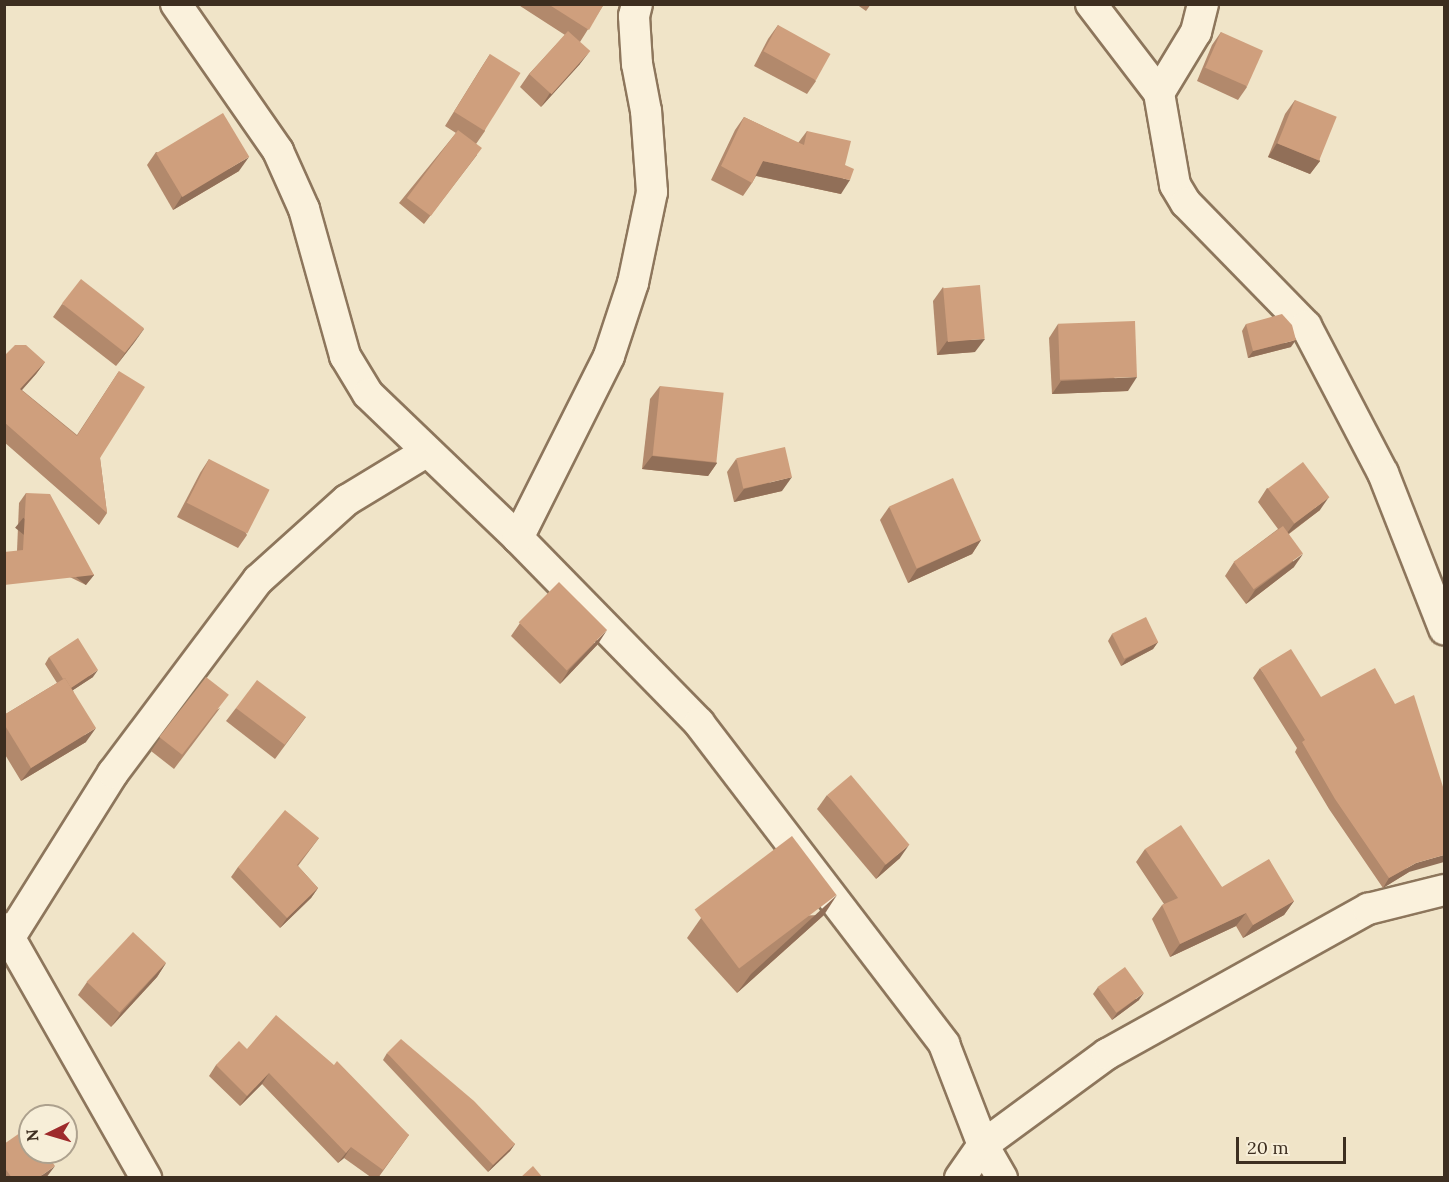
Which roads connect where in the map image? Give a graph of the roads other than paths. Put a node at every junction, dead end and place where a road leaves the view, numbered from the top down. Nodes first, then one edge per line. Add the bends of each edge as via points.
1 (176, 4) edge
2 (637, 4) edge
3 (1092, 4) edge
4 (1203, 4) edge
5 (1159, 93) junction
6 (426, 452) junction
7 (519, 538) junction
8 (1444, 629) edge
9 (1444, 890) edge
10 (8, 932) edge
11 (983, 1145) junction
12 (146, 1178) edge
13 (960, 1178) edge
14 (1002, 1178) edge

1 - 6 street via 278,151 304,209 345,356 368,394
2 - 7 street via 636,45 652,192 633,283 609,356
3 - 5 street
4 - 5 street via 1196,32
5 - 8 street via 1174,185 1306,326 1383,473
6 - 7 street
6 - 10 street via 347,500 258,580 113,773
7 - 11 street via 699,723 891,970 944,1044
9 - 11 street via 1368,909 1203,998 1107,1054
10 - 12 street
11 - 13 street
11 - 14 street

